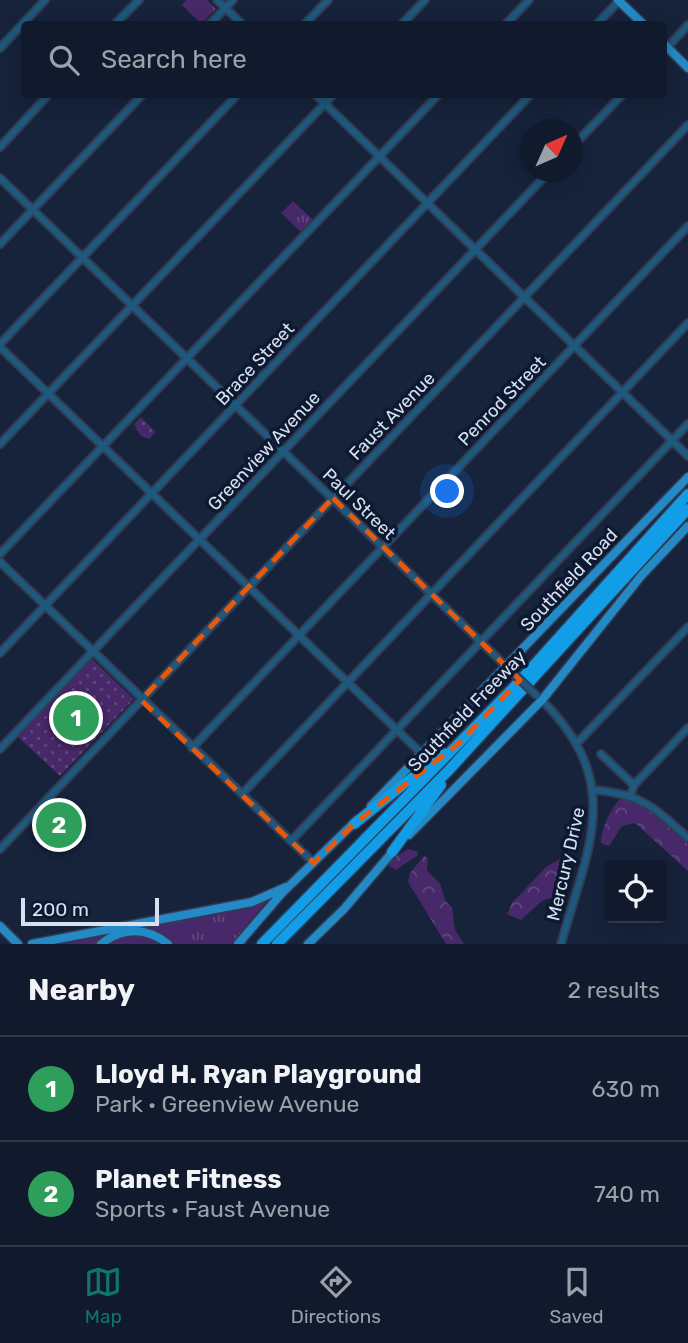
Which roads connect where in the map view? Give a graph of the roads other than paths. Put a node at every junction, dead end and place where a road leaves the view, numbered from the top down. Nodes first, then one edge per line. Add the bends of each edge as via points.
1 (45, 0) edge
2 (139, 0) edge
3 (217, 0) edge
4 (233, 0) edge
5 (328, 0) edge
6 (425, 0) edge
7 (529, 0) edge
8 (619, 0) edge
9 (225, 8) junction
10 (25, 21) edge
11 (119, 21) edge
12 (213, 21) edge
13 (239, 21) edge
14 (308, 21) edge
15 (405, 21) edge
16 (509, 21) edge
17 (600, 21) edge
18 (640, 21) edge
19 (688, 25) edge
20 (21, 26) edge
21 (667, 46) edge
22 (0, 48) edge
23 (667, 50) edge
24 (688, 68) edge
25 (45, 98) edge
26 (139, 98) edge
27 (234, 98) edge
28 (319, 98) edge
29 (330, 98) edge
30 (435, 98) edge
31 (527, 98) edge
32 (619, 98) edge
33 (325, 104) junction
34 (688, 125) edge
35 (583, 136) edge
36 (0, 147) edge
37 (380, 157) junction
38 (0, 178) edge
39 (539, 182) edge
40 (428, 204) junction
41 (33, 210) junction
42 (688, 226) edge
43 (0, 244) edge
44 (475, 249) junction
45 (83, 258) junction
46 (524, 297) junction
47 (133, 306) junction
48 (688, 323) edge
49 (0, 346) edge
50 (575, 346) junction
51 (187, 358) junction
52 (622, 392) junction
53 (48, 394) junction
54 (236, 405) junction
55 (688, 424) edge
56 (672, 440) junction
57 (0, 444) edge
58 (103, 446) junction
59 (283, 451) junction
60 (688, 456) edge
61 (688, 477) edge
62 (151, 493) junction
63 (688, 493) edge
64 (333, 498) junction
65 (684, 505) edge
66 (688, 514) edge
67 (673, 525) junction
68 (688, 526) edge
69 (199, 539) junction
70 (383, 547) junction
71 (0, 554) edge
72 (0, 562) edge
73 (249, 587) junction
74 (432, 594) junction
75 (44, 606) junction
76 (688, 627) edge
77 (299, 636) junction
78 (481, 642) junction
79 (92, 652) junction
80 (0, 653) edge
81 (510, 669) junction
82 (348, 683) junction
83 (539, 698) junction
84 (142, 700) junction
85 (688, 728) edge
86 (398, 730) junction
87 (578, 742) junction
88 (458, 744) junction
89 (192, 748) junction
90 (0, 749) edge
91 (601, 754) dead end
92 (423, 755) junction
93 (449, 770) junction
94 (634, 785) junction
95 (594, 790) junction
96 (242, 794) junction
97 (631, 794) junction
98 (354, 824) junction
99 (687, 834) edge
100 (291, 841) junction
101 (0, 849) edge
102 (392, 852) junction
103 (314, 863) junction
104 (297, 879) junction
105 (344, 909) junction
106 (0, 926) edge
107 (18, 944) edge
108 (32, 944) edge
109 (101, 944) edge
110 (168, 944) edge
111 (238, 944) edge
112 (262, 944) edge
113 (276, 944) edge
114 (308, 944) edge
115 (316, 944) edge
116 (561, 944) edge

1 - 10 street
2 - 11 street
3 - 9 street
4 - 9 street
5 - 14 street
6 - 15 street
7 - 16 street
8 - 17 street
8 - 18 main road
9 - 12 street
9 - 13 street
19 - 21 street
20 - 22 street
23 - 24 main road
25 - 36 street
26 - 41 street
27 - 45 street
28 - 33 street
29 - 33 street
30 - 37 street
31 - 40 street, Brace Street
32 - 35 street
33 - 37 street
33 - 47 street
34 - 46 street, Faust Avenue
37 - 40 street
37 - 51 street
38 - 41 street, Paul Street
39 - 44 street, Greenview Avenue
40 - 44 street
40 - 54 street, Brace Street
41 - 43 street
41 - 45 street, Paul Street
42 - 50 street, Penrod Street
44 - 46 street
44 - 59 street, Greenview Avenue
45 - 47 street, Paul Street
45 - 49 street
46 - 50 street
46 - 64 street, Faust Avenue
47 - 51 street, Paul Street
47 - 53 street
48 - 52 street
49 - 53 street
50 - 52 street
50 - 70 street, Penrod Street
51 - 54 street, Paul Street
51 - 58 street
52 - 56 street
52 - 74 street
53 - 57 street
53 - 58 street
54 - 59 street, Paul Street
54 - 62 street, Brace Street
55 - 56 street
56 - 60 street
56 - 78 street
58 - 62 street
58 - 71 street
59 - 64 street, Paul Street
59 - 69 street, Greenview Avenue
61 - 81 main road, Southfield Road
62 - 69 street
62 - 75 street, Brace Street
63 - 65 highway
64 - 70 street, Paul Street
64 - 73 street, Faust Avenue
65 - 67 highway, Southfield Freeway
65 - 88 highway, Southfield Freeway
66 - 67 highway
67 - 93 highway, Southfield Freeway
68 - 83 main road
69 - 73 street
69 - 79 street, Greenview Avenue
70 - 74 street, Paul Street
70 - 77 street, Penrod Street
72 - 75 street
73 - 77 street
73 - 84 street, Faust Avenue
74 - 78 street, Paul Street
74 - 82 street
75 - 79 street
75 - 80 street, Brace Street
76 - 87 street
77 - 82 street
77 - 89 street, Penrod Street
78 - 81 street, Paul Street
78 - 86 street
79 - 84 street
79 - 90 street, Greenview Avenue
81 - 83 street, Paul Street, bridge
81 - 92 main road, Southfield Road
82 - 86 street
82 - 96 street
83 - 87 street, Paul Street
83 - 102 main road
84 - 89 street
84 - 101 street, Faust Avenue
85 - 94 street
86 - 92 street
86 - 100 street
87 - 95 street, Paul Street
88 - 98 highway
88 - 112 highway, Southfield Freeway
89 - 96 street
91 - 94 street
92 - 98 main road, Southfield Road
93 - 102 highway
93 - 113 highway, Southfield Freeway
94 - 97 street
95 - 97 street
95 - 116 street, Mercury Drive via 592,829
96 - 100 street
97 - 99 street
98 - 103 main road, Southfield Road
100 - 103 street
102 - 105 main road
103 - 104 main road, Southfield Road
104 - 108 main road via 252,902
104 - 111 main road
105 - 114 main road
105 - 115 main road
106 - 107 main road
109 - 110 main road via 132,931 152,934

